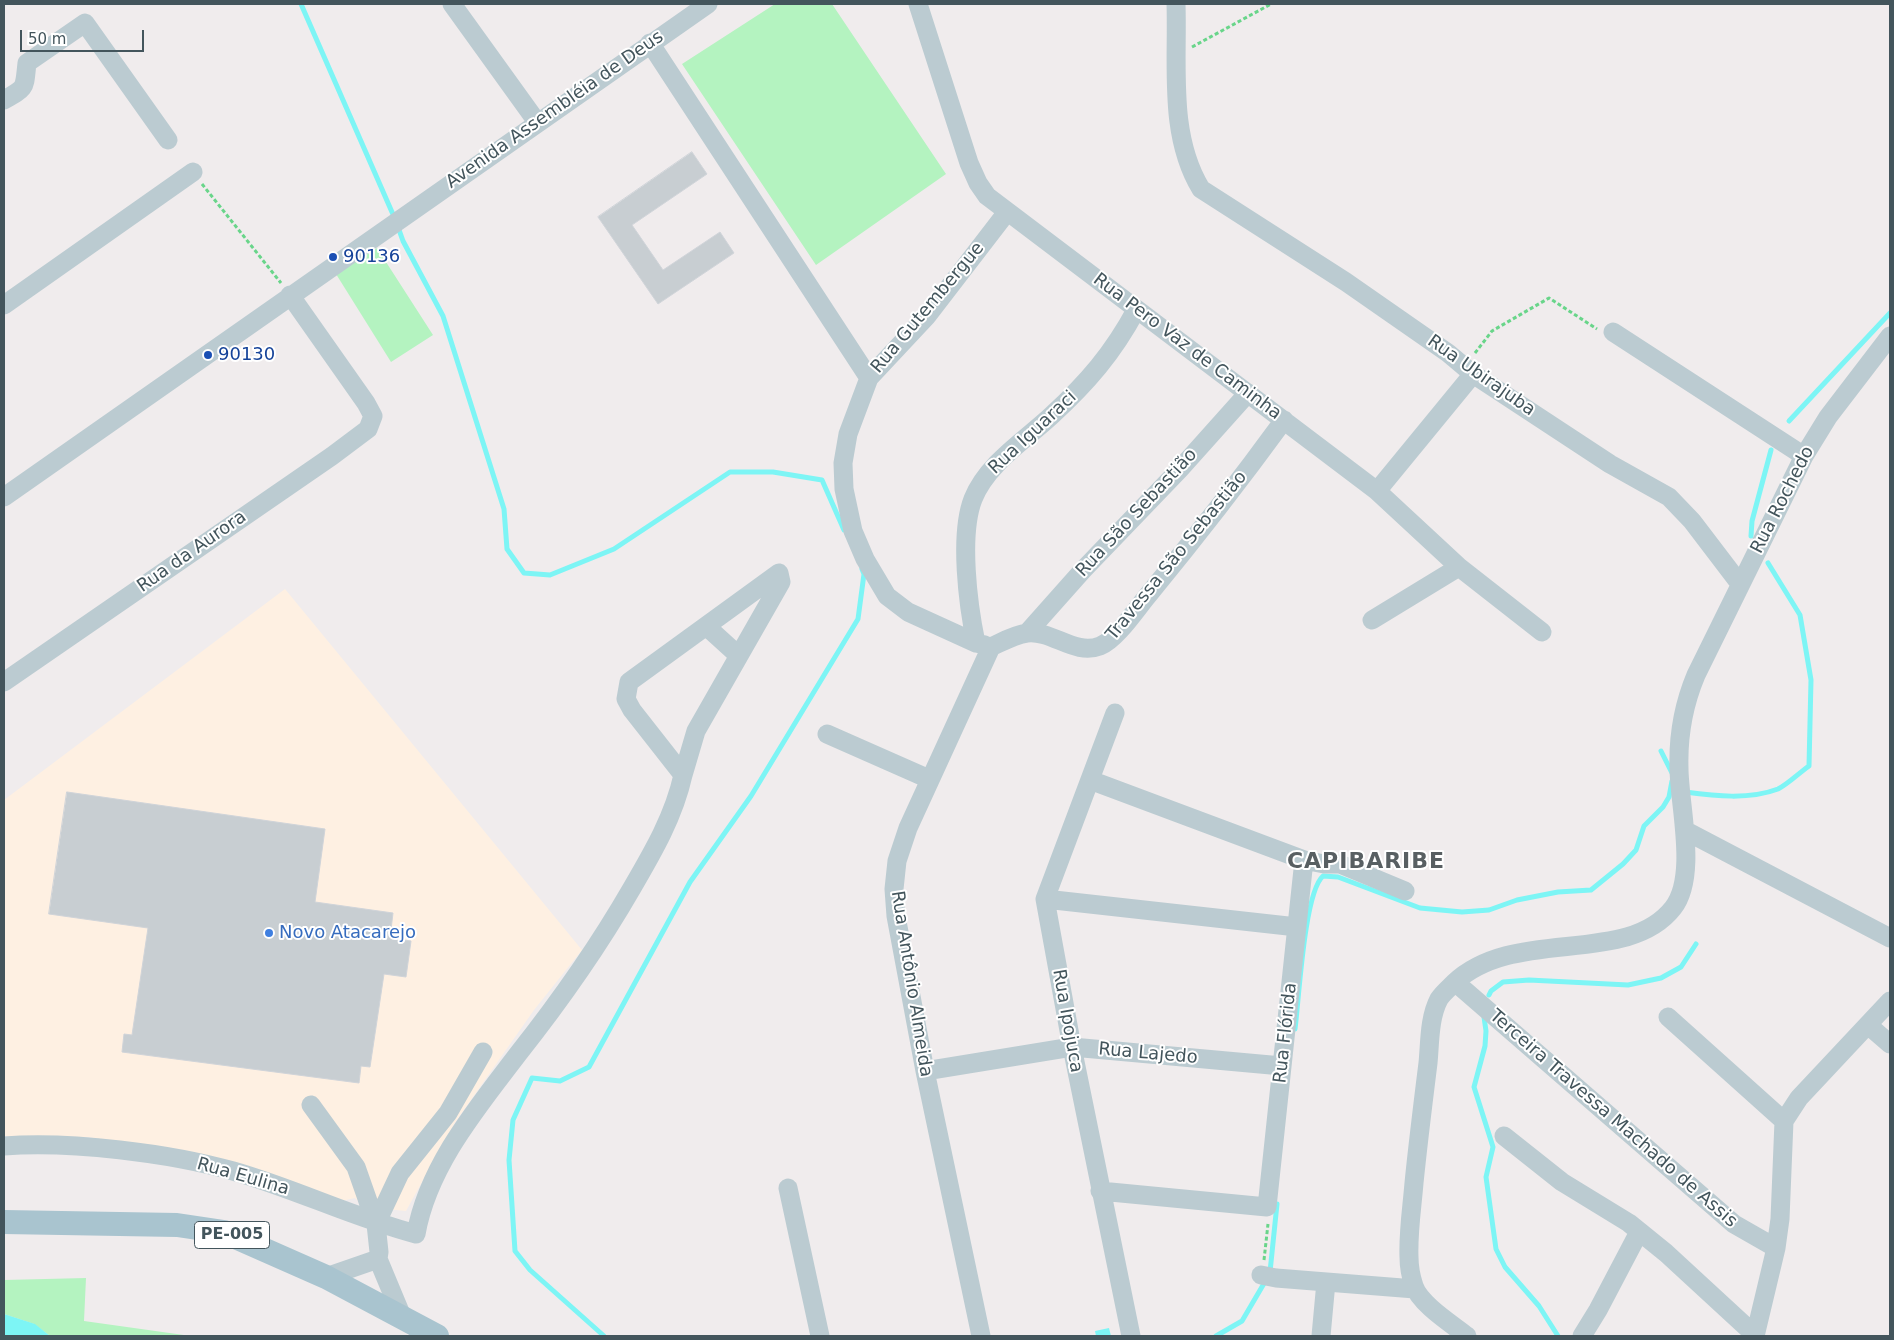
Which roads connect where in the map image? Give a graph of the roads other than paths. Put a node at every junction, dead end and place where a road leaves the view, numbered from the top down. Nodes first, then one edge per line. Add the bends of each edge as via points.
1 (452, 4) edge
2 (708, 4) edge
3 (918, 4) edge
4 (1176, 4) edge
5 (650, 43) junction
6 (4, 100) edge
7 (537, 122) junction
8 (168, 140) dead end
9 (192, 172) road end
10 (1007, 212) junction
11 (290, 296) junction
12 (4, 305) edge
13 (1136, 310) junction
14 (1614, 332) road end
15 (1890, 336) edge
16 (1468, 370) junction
17 (869, 378) junction
18 (1248, 393) junction
19 (1284, 420) junction
20 (1804, 456) junction
21 (1377, 491) junction
22 (4, 497) edge
23 (1460, 567) junction
24 (1740, 584) junction
25 (1372, 620) dead end
26 (706, 626) junction
27 (1542, 632) dead end
28 (1028, 633) junction
29 (984, 645) junction
30 (739, 656) junction
31 (4, 682) edge
32 (1114, 713) dead end
33 (827, 734) dead end
34 (683, 775) junction
35 (929, 779) junction
36 (1090, 780) junction
37 (1686, 832) junction
38 (1304, 860) junction
39 (1404, 891) dead end
40 (1045, 899) junction
41 (1297, 927) junction
42 (1890, 938) edge
43 (1455, 982) junction
44 (1890, 1001) edge
45 (1668, 1017) dead end
46 (1868, 1025) junction
47 (1890, 1044) edge
48 (1072, 1047) junction
49 (483, 1052) dead end
50 (1282, 1066) junction
51 (925, 1071) junction
52 (311, 1105) dead end
53 (1784, 1121) junction
54 (1504, 1136) dead end
55 (4, 1146) edge
56 (788, 1188) dead end
57 (1100, 1191) junction
58 (4, 1222) edge
59 (376, 1224) junction
60 (1639, 1232) junction
61 (1776, 1248) junction
62 (378, 1259) junction
63 (326, 1277) junction
64 (1268, 1277) road end
65 (1326, 1282) junction
66 (1415, 1289) junction
67 (403, 1319) junction
68 (437, 1336) edge
69 (820, 1336) edge
70 (981, 1336) edge
71 (1131, 1336) edge
72 (1321, 1336) edge
73 (1467, 1336) edge
74 (1582, 1336) edge
75 (1755, 1336) edge

1 - 7 street
2 - 5 street, Avenida Assembléia de Deus
3 - 10 street, Rua Pero Vaz de Caminha via 975,178 987,196
4 - 16 street, Rua Ubirajuba via 1177,88 1182,144 1187,165 1201,189 1346,282
5 - 7 street, Avenida Assembléia de Deus
5 - 17 street
6 - 8 street via 22,90 27,63 85,23
7 - 11 street, Avenida Assembléia de Deus
9 - 12 street
10 - 13 street, Rua Pero Vaz de Caminha
10 - 17 street, Rua Gutembergue via 926,316
11 - 22 street
11 - 31 street, Rua da Aurora via 366,403 373,416 370,426 362,435
13 - 18 street, Rua Pero Vaz de Caminha
13 - 29 street, Rua Iguaraci via 1107,358 1085,383 994,466 976,492 968,521 967,593
14 - 20 street
15 - 20 street, Rua Rochedo via 1828,418
16 - 21 street
16 - 24 street, Rua Ubirajuba via 1610,464 1669,497 1692,521
17 - 29 street, Rua Gutembergue via 848,434 843,476 847,509 864,559 887,596 896,604 922,620
18 - 19 street, Rua Pero Vaz de Caminha
18 - 28 street, Rua São Sebastião
19 - 21 street, Rua Pero Vaz de Caminha
19 - 28 street, Travessa São Sebastião via 1203,529 1106,643 1095,648 1083,648
20 - 24 street, Rua Rochedo
21 - 23 street, Rua Pero Vaz de Caminha
23 - 25 street
23 - 27 street, Rua Pero Vaz de Caminha
24 - 37 street, Rua Rochedo via 1696,675 1680,724 1680,780
26 - 30 street
26 - 30 street via 779,573 781,582
26 - 34 street via 630,682 627,688 626,699 632,710
28 - 29 street
29 - 35 street, Rua Antônio Almeida
30 - 34 street via 696,731
32 - 36 street
33 - 35 street
34 - 59 street, Rua Eulina via 678,797 660,841 600,944 448,1152 429,1190 416,1234
35 - 51 street, Rua Antônio Almeida via 905,836 897,861 894,888 896,916
36 - 38 street
36 - 40 street
37 - 42 street
37 - 43 street, Rua Rochedo via 1684,881 1674,907 1650,927 1614,941 1506,954 1482,964
38 - 39 street via 1340,864
38 - 41 street, Rua Flórida
40 - 41 street
40 - 48 street, Rua Ipojuca
41 - 50 street, Rua Flórida
43 - 61 street, Terceira Travessa Machado de Assis via 1734,1224
43 - 66 street, Rua Rochedo via 1439,999 1433,1021 1409,1237 1409,1260
44 - 46 street
45 - 53 street
46 - 47 street
46 - 53 street via 1799,1098
48 - 50 street, Rua Lajedo
48 - 51 street, Rua Lajedo
48 - 57 street, Rua Ipojuca
49 - 59 street via 448,1113 400,1173
50 - 57 street, Rua Flórida via 1267,1207
51 - 70 street, Rua Antônio Almeida
52 - 59 street via 356,1167
53 - 61 street
54 - 60 street via 1562,1182
55 - 59 street, Rua Eulina via 79,1147 161,1157 232,1171 324,1202
56 - 69 street
57 - 71 street, Rua Ipojuca
58 - 63 main road, PE-005 via 199,1227 246,1241
59 - 62 street
60 - 74 street
60 - 75 street
61 - 75 street
62 - 63 street
62 - 67 street
63 - 67 main road, PE-005
64 - 65 street
65 - 66 street
65 - 72 street
66 - 73 street via 1428,1305
67 - 68 main road, PE-005

